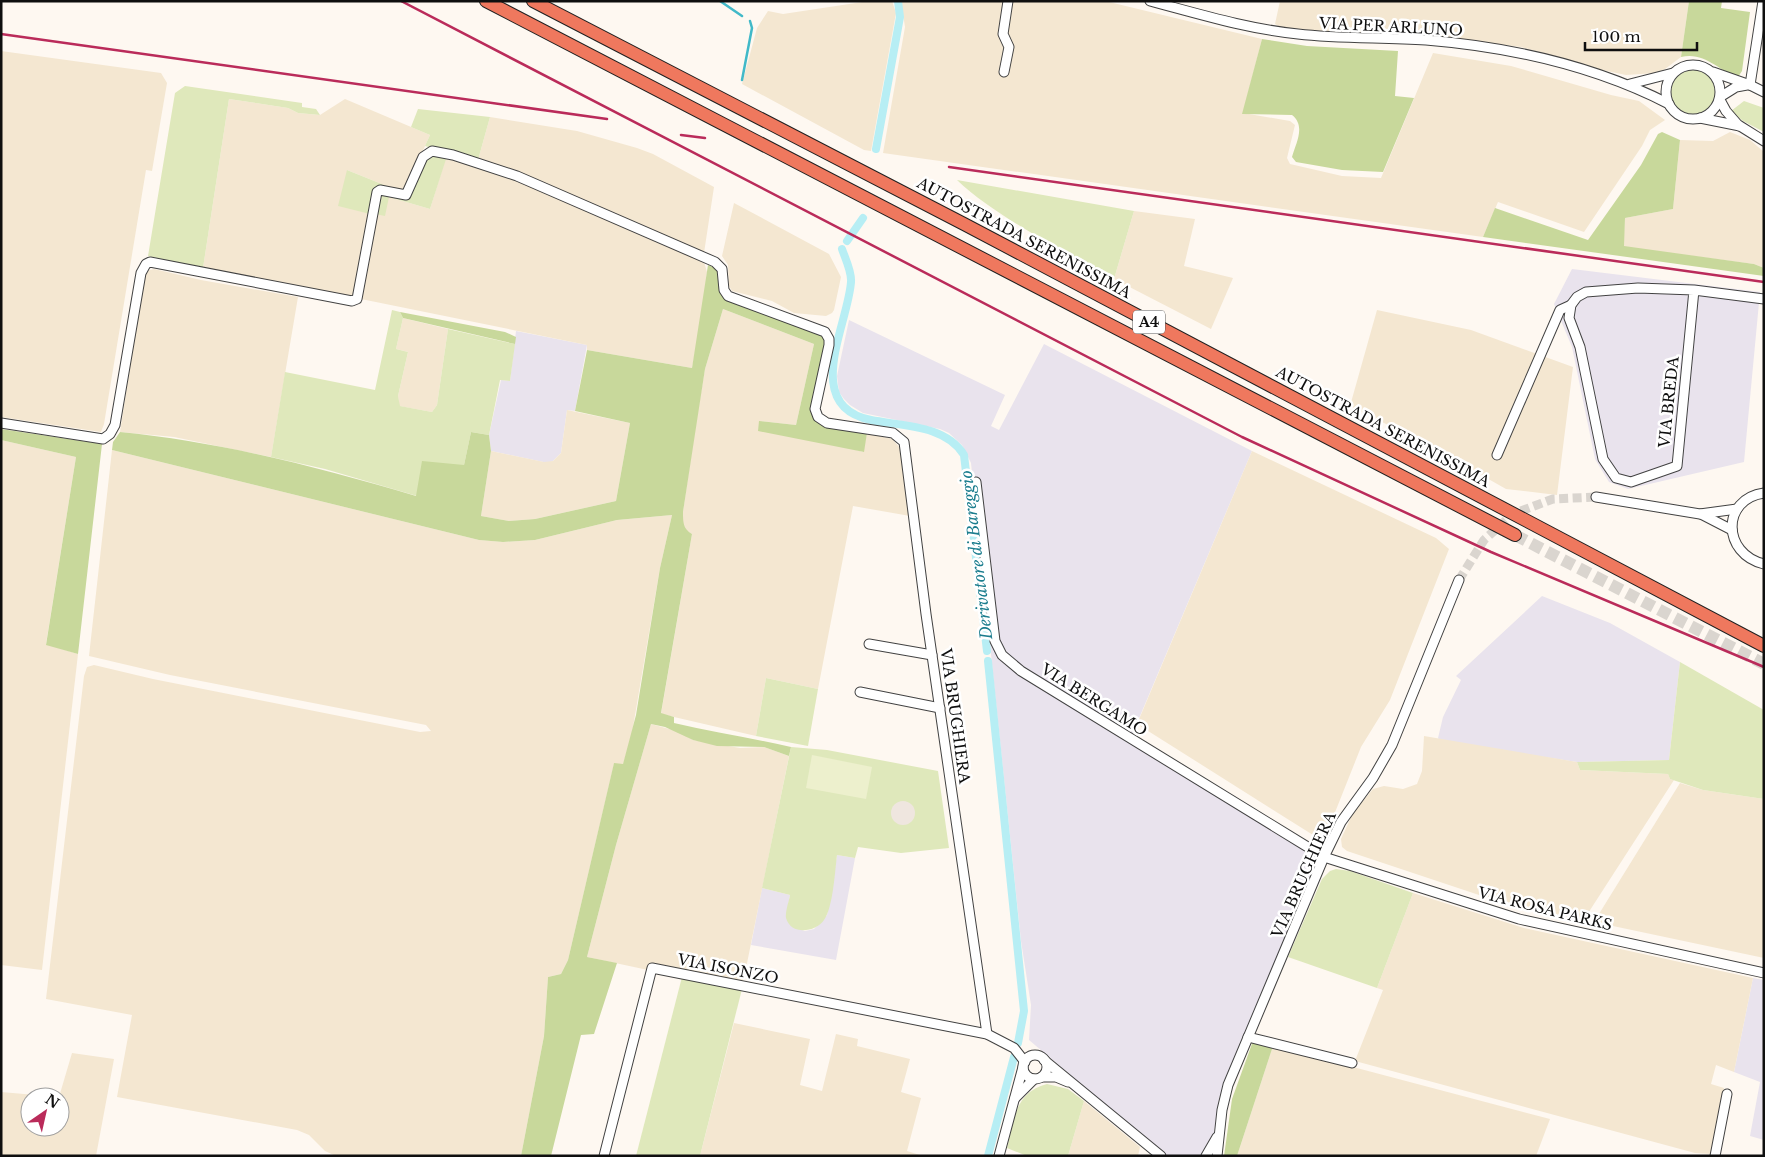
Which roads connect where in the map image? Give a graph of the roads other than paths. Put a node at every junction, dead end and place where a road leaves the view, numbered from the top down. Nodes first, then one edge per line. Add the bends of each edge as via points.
1 (486, 1) edge
2 (533, 1) edge
3 (1008, 1) edge
4 (1150, 1) edge
5 (1762, 1) edge
6 (1004, 72) dead end
7 (1713, 72) junction
8 (1673, 73) junction
9 (1630, 84) junction
10 (1750, 85) junction
11 (1764, 92) edge
12 (1720, 99) junction
13 (1669, 104) junction
14 (1700, 118) junction
15 (1740, 126) junction
16 (1764, 141) edge
17 (1694, 290) junction
18 (1764, 300) edge
19 (1570, 305) junction
20 (1, 423) edge
21 (1497, 454) dead end
22 (976, 482) dead end
23 (1764, 493) edge
24 (1596, 497) tunnel mouth
25 (1737, 509) junction
26 (1700, 514) junction
27 (1732, 530) junction
28 (1514, 535) tunnel mouth
29 (1764, 564) edge
30 (1459, 580) tunnel mouth
31 (869, 644) dead end
32 (1764, 646) edge
33 (932, 655) junction
34 (860, 692) dead end
35 (940, 708) junction
36 (1324, 857) junction
37 (1764, 973) edge
38 (987, 1034) junction
39 (1248, 1037) junction
40 (1014, 1048) junction
41 (1034, 1056) junction
42 (1044, 1060) junction
43 (1352, 1063) dead end
44 (1024, 1064) junction
45 (1038, 1078) junction
46 (1074, 1084) junction
47 (1727, 1094) dead end
48 (1014, 1100) junction
49 (1218, 1135) junction
50 (604, 1156) edge
51 (999, 1156) edge
52 (1161, 1156) edge
53 (1206, 1156) edge
54 (1217, 1156) edge
55 (1715, 1156) edge

1 - 28 highway, A4
2 - 32 highway, AUTOSTRADA SERENISSIMA / A4 via 964,224
3 - 6 street via 1003,34 1009,46
4 - 9 street, VIA PER ARLUNO via 1255,28 1297,34 1424,40 1510,50
5 - 10 street
7 - 8 street via 1696,64 1686,65
7 - 10 street
7 - 12 street via 1720,85
8 - 9 street
8 - 13 street via 1667,86
9 - 13 street, VIA PER ARLUNO
10 - 11 street
10 - 12 street via 1736,87
12 - 14 street via 1709,114
12 - 15 street
13 - 14 street, VIA PER ARLUNO via 1682,117
14 - 15 street, VIA PER ARLUNO
15 - 16 street
17 - 18 street
17 - 19 street via 1638,288 1586,292
17 - 19 street, VIA BREDA via 1677,466 1631,482 1616,478 1603,459 1580,347 1569,318
19 - 21 street via 1560,310
20 - 33 street, VIA BRUGHIERA via 103,438 110,434 115,425 141,273 150,262 354,301 359,296 377,192 403,196 423,157 428,152 439,152 517,176 706,258 722,269 724,290 732,299 825,332 829,346 815,409 818,416 827,423 893,433 904,442
22 - 36 street, VIA BERGAMO via 995,641 1007,660
23 - 25 street via 1745,500
24 - 26 street
25 - 26 street
25 - 27 street via 1732,519
26 - 27 street
27 - 29 street via 1738,549
30 - 36 street, VIA BRUGHIERA via 1392,745 1380,768 1341,822
31 - 33 street
33 - 35 street, VIA BRUGHIERA
34 - 35 street
35 - 38 street, VIA BRUGHIERA
36 - 37 street, VIA ROSA PARKS via 1519,919
36 - 39 street, VIA BRUGHIERA
38 - 40 street
38 - 50 street, VIA ISONZO via 652,968
39 - 43 street
39 - 49 street, VIA BRUGHIERA via 1225,1095
40 - 41 street
40 - 44 street
41 - 42 street
41 - 44 street
42 - 45 street via 1046,1070
42 - 46 street
44 - 45 street via 1026,1074
44 - 48 street
45 - 46 street via 1056,1077
45 - 48 street via 1025,1086
46 - 52 street
47 - 55 street
48 - 51 street
49 - 53 street
49 - 54 street

